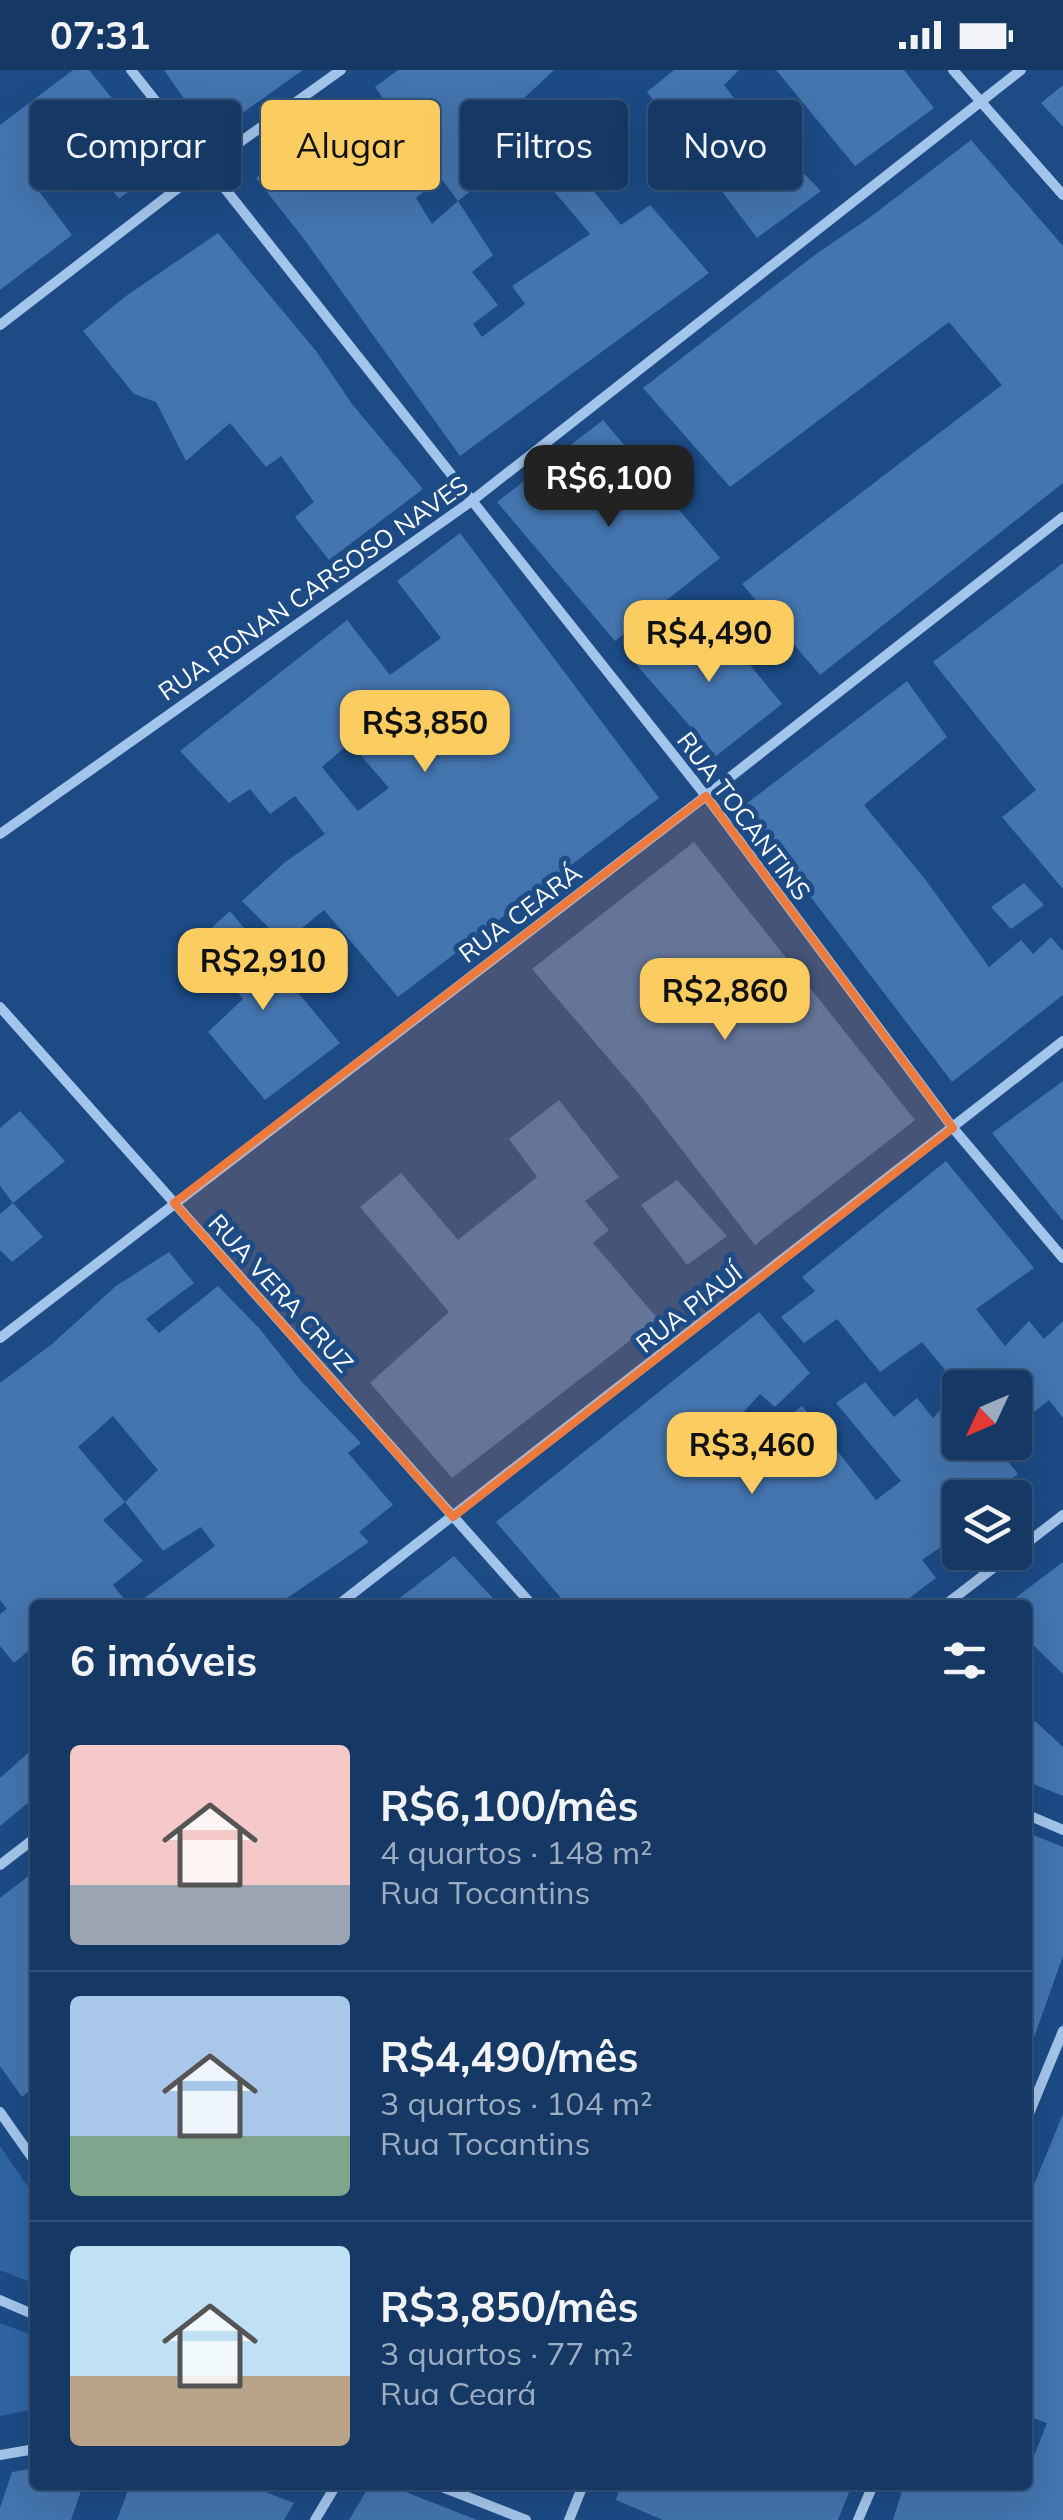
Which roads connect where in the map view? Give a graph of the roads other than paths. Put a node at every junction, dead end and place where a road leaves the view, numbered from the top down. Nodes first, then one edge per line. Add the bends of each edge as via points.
1 (131, 70) edge
2 (342, 70) edge
3 (953, 70) edge
4 (1021, 70) edge
5 (155, 100) edge
6 (981, 101) junction
7 (241, 142) edge
8 (176, 190) edge
9 (228, 190) edge
10 (1063, 195) edge
11 (0, 325) edge
12 (473, 500) junction
13 (1063, 517) edge
14 (706, 796) junction
15 (0, 834) edge
16 (0, 1007) edge
17 (1063, 1042) edge
18 (953, 1128) junction
19 (174, 1203) junction
20 (1063, 1258) edge
21 (0, 1338) edge
22 (1063, 1515) edge
23 (453, 1517) junction
24 (1032, 1538) edge
25 (991, 1570) edge
26 (345, 1600) edge
27 (528, 1600) edge
28 (952, 1600) edge
29 (1032, 1817) edge
30 (1063, 1830) edge
31 (30, 1842) edge
32 (0, 1865) edge
33 (1063, 2031) edge
34 (1032, 2106) edge
35 (0, 2112) edge
36 (30, 2155) edge
37 (0, 2300) edge
38 (30, 2312) edge
39 (30, 2449) edge
40 (0, 2454) edge
41 (333, 2490) edge
42 (450, 2490) edge
43 (582, 2490) edge
44 (871, 2490) edge
45 (315, 2520) edge
46 (526, 2520) edge
47 (569, 2520) edge
48 (858, 2520) edge

1 - 5 street, RUA TOCANTINS
2 - 7 street
3 - 6 street
4 - 6 street, RUA RONAN CARSOSO NAVES
6 - 10 street
6 - 12 street, RUA RONAN CARSOSO NAVES
8 - 11 street
9 - 12 street, RUA TOCANTINS
12 - 14 street, RUA TOCANTINS
12 - 15 street, RUA RONAN CARSOSO NAVES
13 - 14 street, RUA CEARÁ
14 - 18 street, RUA TOCANTINS
14 - 19 street, RUA CEARÁ
16 - 19 street, RUA VERA CRUZ
17 - 18 street, RUA PIAUÍ
18 - 20 street, RUA TOCANTINS
18 - 23 street, RUA PIAUÍ
19 - 21 street, RUA CEARÁ
19 - 23 street, RUA VERA CRUZ
22 - 24 street
23 - 26 street, RUA PIAUÍ
23 - 27 street, RUA VERA CRUZ
25 - 28 street
29 - 30 street
31 - 32 street
33 - 34 street
35 - 36 street
37 - 38 street
39 - 40 street
41 - 45 street
42 - 46 street
43 - 47 street
44 - 48 street

